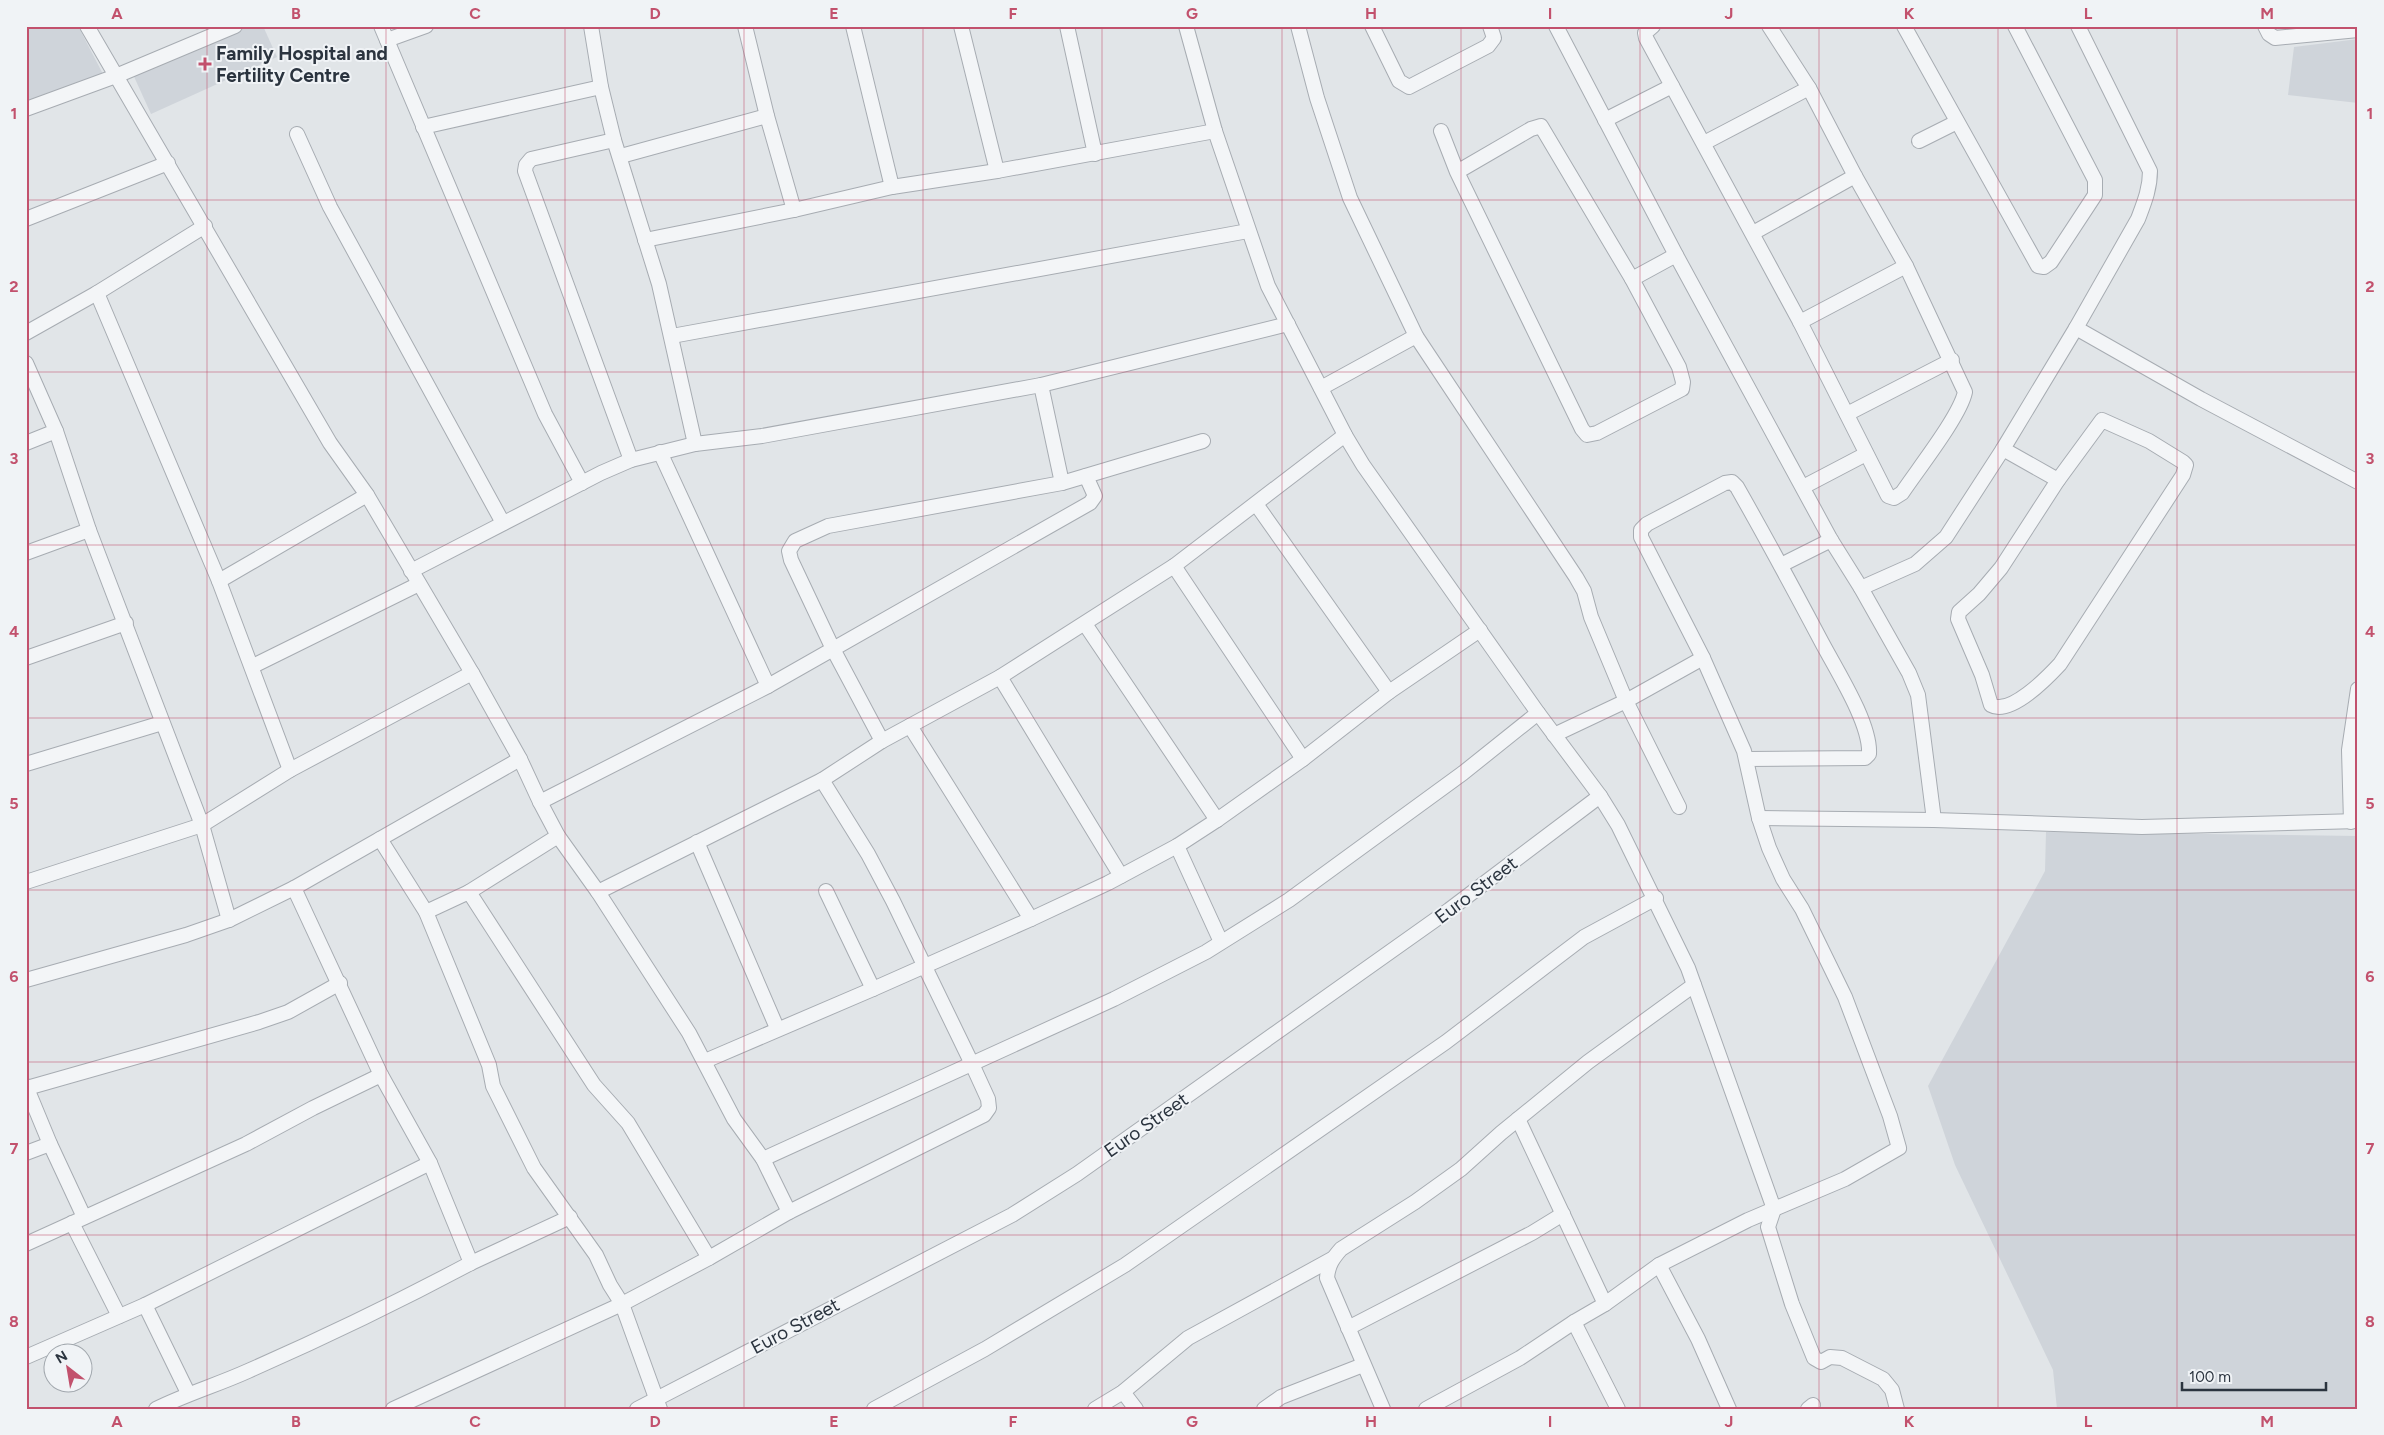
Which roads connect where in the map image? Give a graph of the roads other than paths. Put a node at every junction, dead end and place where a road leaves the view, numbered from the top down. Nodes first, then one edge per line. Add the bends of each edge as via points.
1 (88, 26) edge
2 (235, 26) edge
3 (381, 26) edge
4 (426, 26) edge
5 (591, 26) edge
6 (745, 26) edge
7 (853, 26) edge
8 (961, 26) edge
9 (1067, 26) edge
10 (1186, 26) edge
11 (1298, 26) edge
12 (1372, 26) edge
13 (1490, 26) edge
14 (1556, 26) edge
15 (1652, 26) edge
16 (1769, 26) edge
17 (1904, 26) edge
18 (2015, 26) edge
19 (2078, 26) edge
20 (2265, 26) edge
21 (2358, 30) edge
22 (387, 40) junction
23 (116, 76) junction
24 (1672, 86) junction
25 (601, 87) junction
26 (1808, 88) junction
27 (26, 109) edge
28 (767, 116) junction
29 (1605, 120) junction
30 (1957, 122) junction
31 (423, 127) junction
32 (1215, 131) junction
33 (1441, 131) dead end
34 (297, 134) dead end
35 (614, 140) junction
36 (1919, 141) dead end
37 (1704, 143) junction
38 (1095, 154) junction
39 (621, 156) junction
40 (168, 164) junction
41 (997, 172) junction
42 (1457, 172) junction
43 (1855, 176) junction
44 (892, 187) junction
45 (794, 210) junction
46 (26, 219) edge
47 (205, 226) junction
48 (1248, 230) junction
49 (1753, 233) junction
50 (645, 240) junction
51 (1676, 254) junction
52 (1906, 266) junction
53 (1632, 279) junction
54 (97, 292) junction
55 (1800, 322) junction
56 (1288, 324) junction
57 (2076, 328) junction
58 (26, 333) edge
59 (672, 336) junction
60 (1416, 336) junction
61 (1952, 360) junction
62 (26, 363) edge
63 (1041, 385) junction
64 (1321, 388) junction
65 (1847, 414) junction
66 (56, 431) junction
67 (1344, 434) junction
68 (1203, 441) dead end
69 (26, 443) edge
70 (695, 444) junction
71 (2004, 449) junction
72 (660, 452) junction
73 (1866, 454) junction
74 (630, 460) junction
75 (1086, 476) junction
76 (2058, 480) junction
77 (2358, 482) edge
78 (582, 483) junction
79 (1062, 483) junction
80 (1803, 487) junction
81 (367, 495) junction
82 (1256, 504) junction
83 (503, 523) junction
84 (89, 530) junction
85 (1831, 540) junction
86 (26, 553) edge
87 (1781, 565) junction
88 (1174, 566) junction
89 (411, 571) junction
90 (219, 581) junction
91 (419, 584) junction
92 (1861, 588) junction
93 (126, 623) junction
94 (1084, 624) junction
95 (1480, 630) junction
96 (833, 649) junction
97 (26, 658) edge
98 (1703, 658) junction
99 (253, 666) junction
100 (472, 673) junction
101 (1000, 677) junction
102 (768, 686) junction
103 (2358, 689) edge
104 (1389, 692) junction
105 (1626, 701) junction
106 (1538, 713) junction
107 (162, 723) junction
108 (910, 726) junction
109 (1554, 735) junction
110 (882, 741) junction
111 (520, 758) junction
112 (1303, 759) junction
113 (1747, 759) junction
114 (26, 764) edge
115 (290, 770) junction
116 (822, 780) junction
117 (1600, 796) junction
118 (540, 802) junction
119 (1679, 807) dead end
120 (1759, 818) junction
121 (1217, 820) junction
122 (1934, 820) junction
123 (2354, 821) edge
124 (202, 824) junction
125 (558, 836) junction
126 (380, 839) junction
127 (697, 842) junction
128 (1177, 846) junction
129 (1121, 876) junction
130 (26, 882) edge
131 (294, 888) junction
132 (826, 891) dead end
133 (469, 892) junction
134 (598, 892) junction
135 (1656, 898) junction
136 (426, 912) junction
137 (1031, 919) junction
138 (229, 920) junction
139 (1221, 942) junction
140 (924, 965) junction
141 (26, 980) edge
142 (340, 983) junction
143 (1694, 985) junction
144 (873, 989) junction
145 (777, 1028) junction
146 (705, 1060) junction
147 (972, 1064) junction
148 (381, 1075) junction
149 (27, 1087) edge
150 (1518, 1119) junction
151 (50, 1144) junction
152 (26, 1153) edge
153 (763, 1158) junction
154 (430, 1163) junction
155 (1774, 1209) junction
156 (789, 1212) junction
157 (1562, 1214) junction
158 (570, 1217) junction
159 (78, 1220) junction
160 (26, 1244) edge
161 (709, 1258) junction
162 (1332, 1259) junction
163 (471, 1263) junction
164 (1659, 1265) junction
165 (622, 1304) junction
166 (1605, 1304) junction
167 (145, 1305) junction
168 (119, 1316) junction
169 (1574, 1322) junction
170 (1348, 1328) junction
171 (26, 1357) edge
172 (1363, 1364) junction
173 (1123, 1392) junction
174 (188, 1393) junction
175 (659, 1404) edge
176 (879, 1408) edge
177 (156, 1409) edge
178 (393, 1409) edge
179 (636, 1409) edge
180 (1095, 1409) edge
181 (1136, 1409) edge
182 (1264, 1409) edge
183 (1383, 1409) edge
184 (1426, 1409) edge
185 (1618, 1409) edge
186 (1729, 1409) edge
187 (1897, 1409) edge

1 - 23 street
2 - 23 street
3 - 22 street
4 - 22 street
5 - 25 street
6 - 28 street
7 - 44 street
8 - 41 street
9 - 38 street
10 - 32 street
11 - 60 street via 1317,98 1350,198
12 - 13 street via 1399,81 1409,87 1488,46 1494,38
14 - 29 street
15 - 24 street via 1645,33 1646,38
16 - 26 street
17 - 30 street
18 - 30 street via 2095,180 2095,195 2051,262 2044,267 2038,266
19 - 57 street via 2144,155 2150,171 2150,184 2138,219
20 - 21 street via 2275,38
22 - 31 street
23 - 27 street
23 - 40 street
24 - 29 street
24 - 37 street
25 - 31 street
25 - 35 street
26 - 37 street
26 - 43 street
28 - 39 street
28 - 45 street
29 - 51 street
30 - 36 street
31 - 78 street via 545,414
32 - 38 street
32 - 48 street
33 - 42 street
34 - 83 street via 330,207
35 - 39 street
35 - 74 street via 532,159 525,171
37 - 49 street
38 - 41 street
39 - 50 street
40 - 46 street
40 - 47 street
41 - 44 street
42 - 53 street via 1541,126
42 - 53 street via 1582,429 1588,435 1682,389 1679,367
43 - 49 street
43 - 52 street
44 - 45 street
45 - 50 street
47 - 54 street
47 - 81 street via 330,443
48 - 56 street via 1268,286
48 - 59 street
49 - 55 street
50 - 59 street
51 - 53 street
51 - 80 street
52 - 55 street
52 - 61 street
54 - 58 street
54 - 90 street
55 - 65 street
56 - 63 street
56 - 64 street
57 - 71 street
57 - 77 street
59 - 70 street
60 - 64 street
60 - 105 street via 1576,577
61 - 65 street
61 - 73 street via 1965,392 1963,400 1902,493 1894,498 1888,496
62 - 66 street
63 - 70 street via 762,436
63 - 79 street
64 - 67 street
65 - 73 street
66 - 69 street
66 - 84 street
67 - 82 street
67 - 95 street via 1363,466
68 - 75 street
70 - 72 street
71 - 76 street
71 - 92 street via 1946,538 1915,564
72 - 74 street
72 - 102 street
73 - 80 street
74 - 78 street
75 - 79 street
75 - 96 street via 1096,496 1094,502
76 - 76 street via 2001,568 1959,612 1958,619 1991,705 1996,708 2005,707 2039,686 2060,664 2183,475 2186,465 2150,441 2102,420
78 - 83 street
79 - 96 street via 828,526 795,541 789,551 791,560
80 - 85 street
81 - 89 street
81 - 90 street
82 - 88 street
82 - 104 street
83 - 89 street
84 - 86 street
84 - 93 street
85 - 87 street
85 - 92 street
87 - 98 street via 1732,482 1725,482 1641,530 1641,537
87 - 113 street via 1862,722 1870,746 1869,754 1853,759
88 - 94 street
88 - 112 street
89 - 91 street
90 - 99 street
91 - 99 street
91 - 100 street
92 - 122 street via 1918,695
93 - 97 street
93 - 107 street
94 - 101 street
94 - 121 street
95 - 104 street
95 - 106 street
96 - 102 street
96 - 110 street
98 - 105 street
98 - 113 street
99 - 115 street
100 - 111 street
100 - 115 street
101 - 108 street
101 - 129 street
102 - 118 street
103 - 123 street via 2349,750
104 - 112 street
105 - 109 street
105 - 119 street
106 - 109 street
106 - 139 street via 1464,773 1305,888
107 - 114 street
107 - 124 street
108 - 110 street
108 - 137 street
109 - 117 street
110 - 116 street
111 - 118 street
111 - 126 street
112 - 121 street
113 - 120 street
115 - 124 street
116 - 127 street
116 - 140 street via 868,854
117 - 135 street
117 - 175 street, Euro Street via 1449,910 1077,1174 1012,1215
118 - 125 street
120 - 122 street
120 - 155 street via 1783,879 1802,909 1845,997 1899,1148 1845,1179
121 - 128 street
122 - 123 street via 2142,827
124 - 130 street
124 - 138 street
125 - 133 street
125 - 134 street
126 - 131 street
126 - 136 street
127 - 134 street
127 - 145 street
128 - 129 street
128 - 139 street
129 - 137 street
131 - 138 street
131 - 142 street
132 - 144 street
133 - 136 street
133 - 161 street via 594,1086 628,1123
134 - 146 street
135 - 143 street
135 - 176 street via 1584,937 1446,1042 1125,1265
136 - 158 street via 489,1065 493,1086 534,1168
137 - 140 street
138 - 141 street
139 - 147 street via 1114,999
140 - 144 street
140 - 147 street
142 - 148 street
142 - 149 street via 288,1012 259,1022
143 - 150 street via 1588,1062
143 - 155 street
144 - 145 street
145 - 146 street
146 - 153 street via 734,1119
147 - 153 street
147 - 156 street via 988,1099 989,1108 984,1115
148 - 154 street
148 - 159 street via 229,1152
149 - 151 street
150 - 157 street
150 - 162 street via 1461,1169 1341,1249
151 - 152 street
151 - 159 street
153 - 156 street
154 - 163 street
154 - 167 street
155 - 164 street
155 - 187 street via 1768,1227 1792,1304 1814,1358 1821,1362 1830,1357 1842,1358 1883,1379 1892,1390
156 - 161 street
157 - 166 street
157 - 170 street
158 - 163 street
158 - 165 street via 596,1255
159 - 160 street
159 - 168 street
161 - 165 street
162 - 170 street via 1326,1278
162 - 173 street via 1188,1338
163 - 174 street via 417,1292 246,1372
164 - 166 street
164 - 186 street via 1698,1339
165 - 175 street
165 - 178 street
166 - 169 street
167 - 168 street
167 - 174 street
168 - 171 street
169 - 184 street via 1520,1358
169 - 185 street
170 - 172 street
172 - 182 street via 1281,1397
172 - 183 street
173 - 180 street
173 - 181 street
174 - 177 street
175 - 179 street, Euro Street

